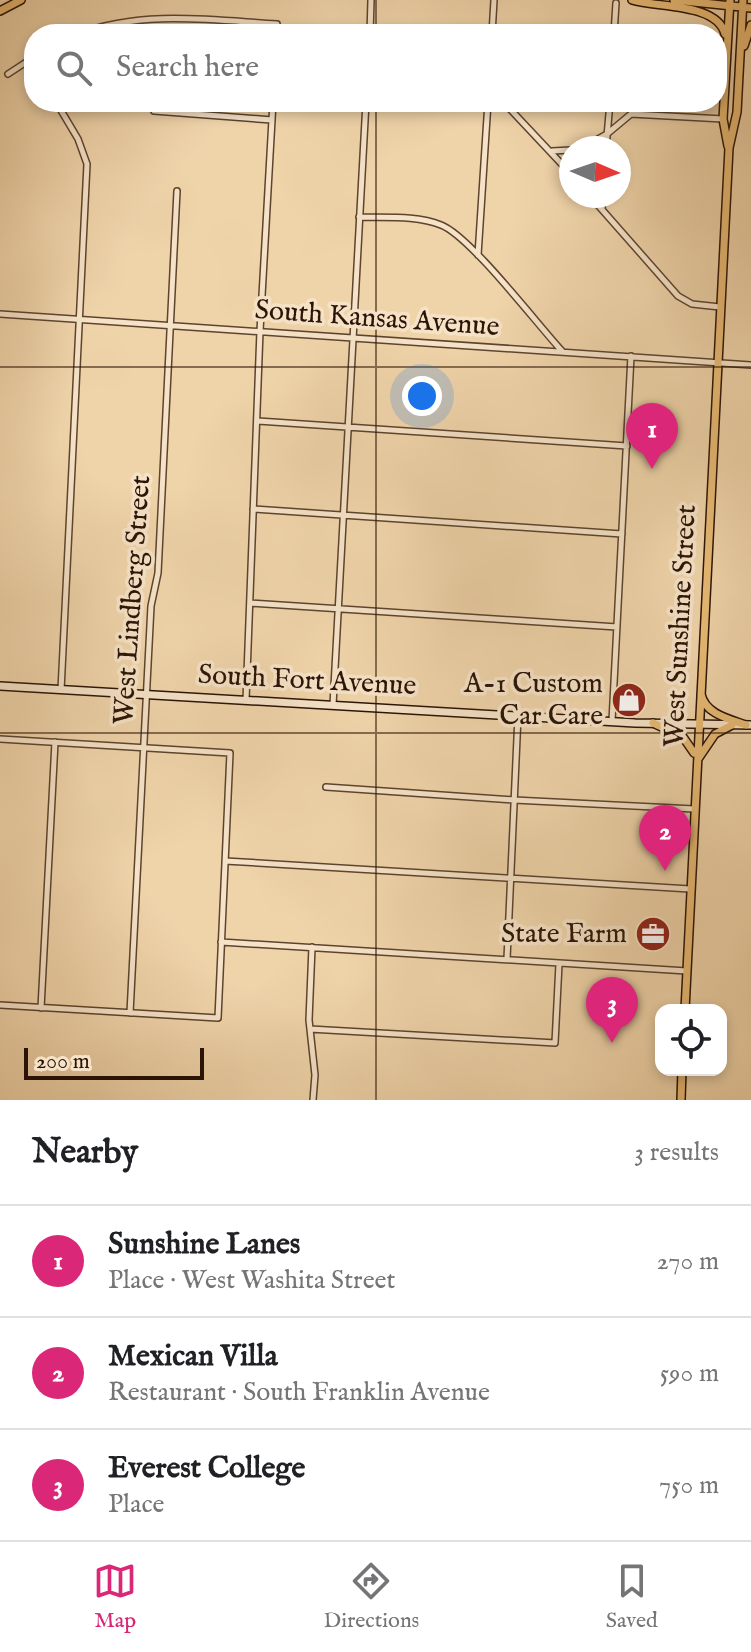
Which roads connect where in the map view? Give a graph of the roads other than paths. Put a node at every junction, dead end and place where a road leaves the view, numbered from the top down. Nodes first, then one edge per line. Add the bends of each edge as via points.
1 (21, 0) edge
2 (371, 0) edge
3 (494, 0) edge
4 (632, 0) edge
5 (674, 0) edge
6 (616, 3) dead end
7 (730, 3) edge
8 (746, 5) edge
9 (0, 11) edge
10 (113, 24) edge
11 (277, 24) edge
12 (370, 24) edge
13 (493, 24) edge
14 (615, 24) edge
15 (722, 24) edge
16 (751, 25) edge
17 (727, 32) edge
18 (24, 65) edge
19 (8, 74) dead end
20 (62, 112) edge
21 (167, 112) edge
22 (272, 112) edge
23 (365, 112) edge
24 (487, 112) edge
25 (514, 112) edge
26 (609, 112) edge
27 (723, 112) edge
28 (737, 112) junction
29 (723, 119) junction
30 (272, 120) junction
31 (607, 134) junction
32 (603, 136) edge
33 (729, 148) junction
34 (551, 151) junction
35 (559, 151) edge
36 (559, 160) edge
37 (177, 191) dead end
38 (602, 210) edge
39 (359, 217) junction
40 (478, 256) junction
41 (720, 307) junction
42 (0, 314) edge
43 (79, 318) junction
44 (170, 325) junction
45 (260, 331) junction
46 (353, 338) junction
47 (562, 352) junction
48 (631, 356) junction
49 (717, 363) junction
50 (751, 365) edge
51 (258, 421) junction
52 (348, 428) junction
53 (627, 446) junction
54 (253, 509) junction
55 (344, 516) junction
56 (622, 534) junction
57 (250, 603) junction
58 (338, 609) junction
59 (617, 627) junction
60 (700, 681) junction
61 (0, 686) edge
62 (61, 690) junction
63 (146, 695) junction
64 (246, 701) junction
65 (333, 705) junction
66 (518, 715) junction
67 (612, 721) junction
68 (653, 723) junction
69 (698, 724) junction
70 (732, 725) junction
71 (748, 725) edge
72 (0, 739) edge
73 (55, 742) junction
74 (143, 747) junction
75 (697, 761) junction
76 (326, 787) dead end
77 (514, 800) junction
78 (694, 809) junction
79 (225, 861) junction
80 (511, 880) junction
81 (690, 889) junction
82 (221, 942) junction
83 (312, 947) junction
84 (507, 959) junction
85 (559, 964) junction
86 (687, 971) junction
87 (685, 1004) edge
88 (0, 1005) edge
89 (41, 1008) junction
90 (130, 1013) junction
91 (310, 1029) junction
92 (682, 1076) edge
93 (313, 1100) edge
94 (681, 1100) edge

1 - 9 main road
2 - 12 street
3 - 13 street
4 - 15 main road via 709,15
5 - 7 main road
6 - 14 street
7 - 8 main road
7 - 17 main road, West Sunshine Street
8 - 28 main road, West Sunshine Street
10 - 11 street via 152,18
16 - 28 main road
18 - 19 street
20 - 43 street via 87,164
21 - 30 street
22 - 30 street
23 - 39 street
24 - 40 street
25 - 34 street
26 - 31 street
27 - 29 main road, West Sunshine Street
28 - 33 main road, West Sunshine Street
29 - 31 street via 631,114
29 - 33 main road, West Sunshine Street
30 - 45 street
31 - 32 street
33 - 41 main road, West Sunshine Street
34 - 35 street
34 - 36 street
37 - 44 street, West Lindberg Street
38 - 41 street via 678,296 692,304
39 - 40 street via 439,224
39 - 46 street
40 - 47 street
41 - 49 main road, West Sunshine Street
42 - 43 street, South Kansas Avenue
43 - 44 street, South Kansas Avenue
43 - 62 street
44 - 45 street, South Kansas Avenue
44 - 63 street, West Lindberg Street via 158,573
45 - 46 street, South Kansas Avenue
45 - 51 street
46 - 47 street, South Kansas Avenue
46 - 52 street
47 - 48 street, South Kansas Avenue
48 - 49 street, South Kansas Avenue
48 - 53 street
49 - 50 street, South Kansas Avenue
49 - 60 main road, West Sunshine Street
51 - 52 street
51 - 54 street
52 - 53 street
52 - 55 street
53 - 56 street
54 - 55 street
54 - 57 street
55 - 56 street
55 - 58 street
56 - 59 street
57 - 58 street
57 - 64 street
58 - 59 street
58 - 65 street
59 - 67 street
60 - 69 main road, West Sunshine Street
60 - 71 main road via 702,700 709,708
61 - 62 street, South Fort Avenue
62 - 63 street, South Fort Avenue
63 - 64 street, South Fort Avenue
63 - 74 street, West Lindberg Street
64 - 65 street, South Fort Avenue
65 - 66 street, South Fort Avenue
66 - 67 street, South Fort Avenue
66 - 77 street
67 - 68 street, South Fort Avenue
68 - 69 street, South Fort Avenue
68 - 75 main road via 684,738
69 - 70 street, South Fort Avenue
69 - 75 main road, West Sunshine Street
70 - 71 street, South Fort Avenue
70 - 75 main road via 715,734
72 - 73 street
73 - 74 street
73 - 89 street
74 - 79 street via 230,753
74 - 90 street, West Lindberg Street
75 - 78 main road, West Sunshine Street
76 - 77 street
77 - 78 street
77 - 80 street
78 - 81 main road, West Sunshine Street
79 - 80 street
79 - 82 street
80 - 81 street
80 - 84 street
81 - 86 main road, West Sunshine Street
82 - 83 street
82 - 90 street via 218,1018
83 - 84 street
83 - 91 street
84 - 85 street
85 - 86 street
85 - 91 street via 555,1043
86 - 87 main road, West Sunshine Street
88 - 89 street
89 - 90 street
91 - 93 street
92 - 94 main road

